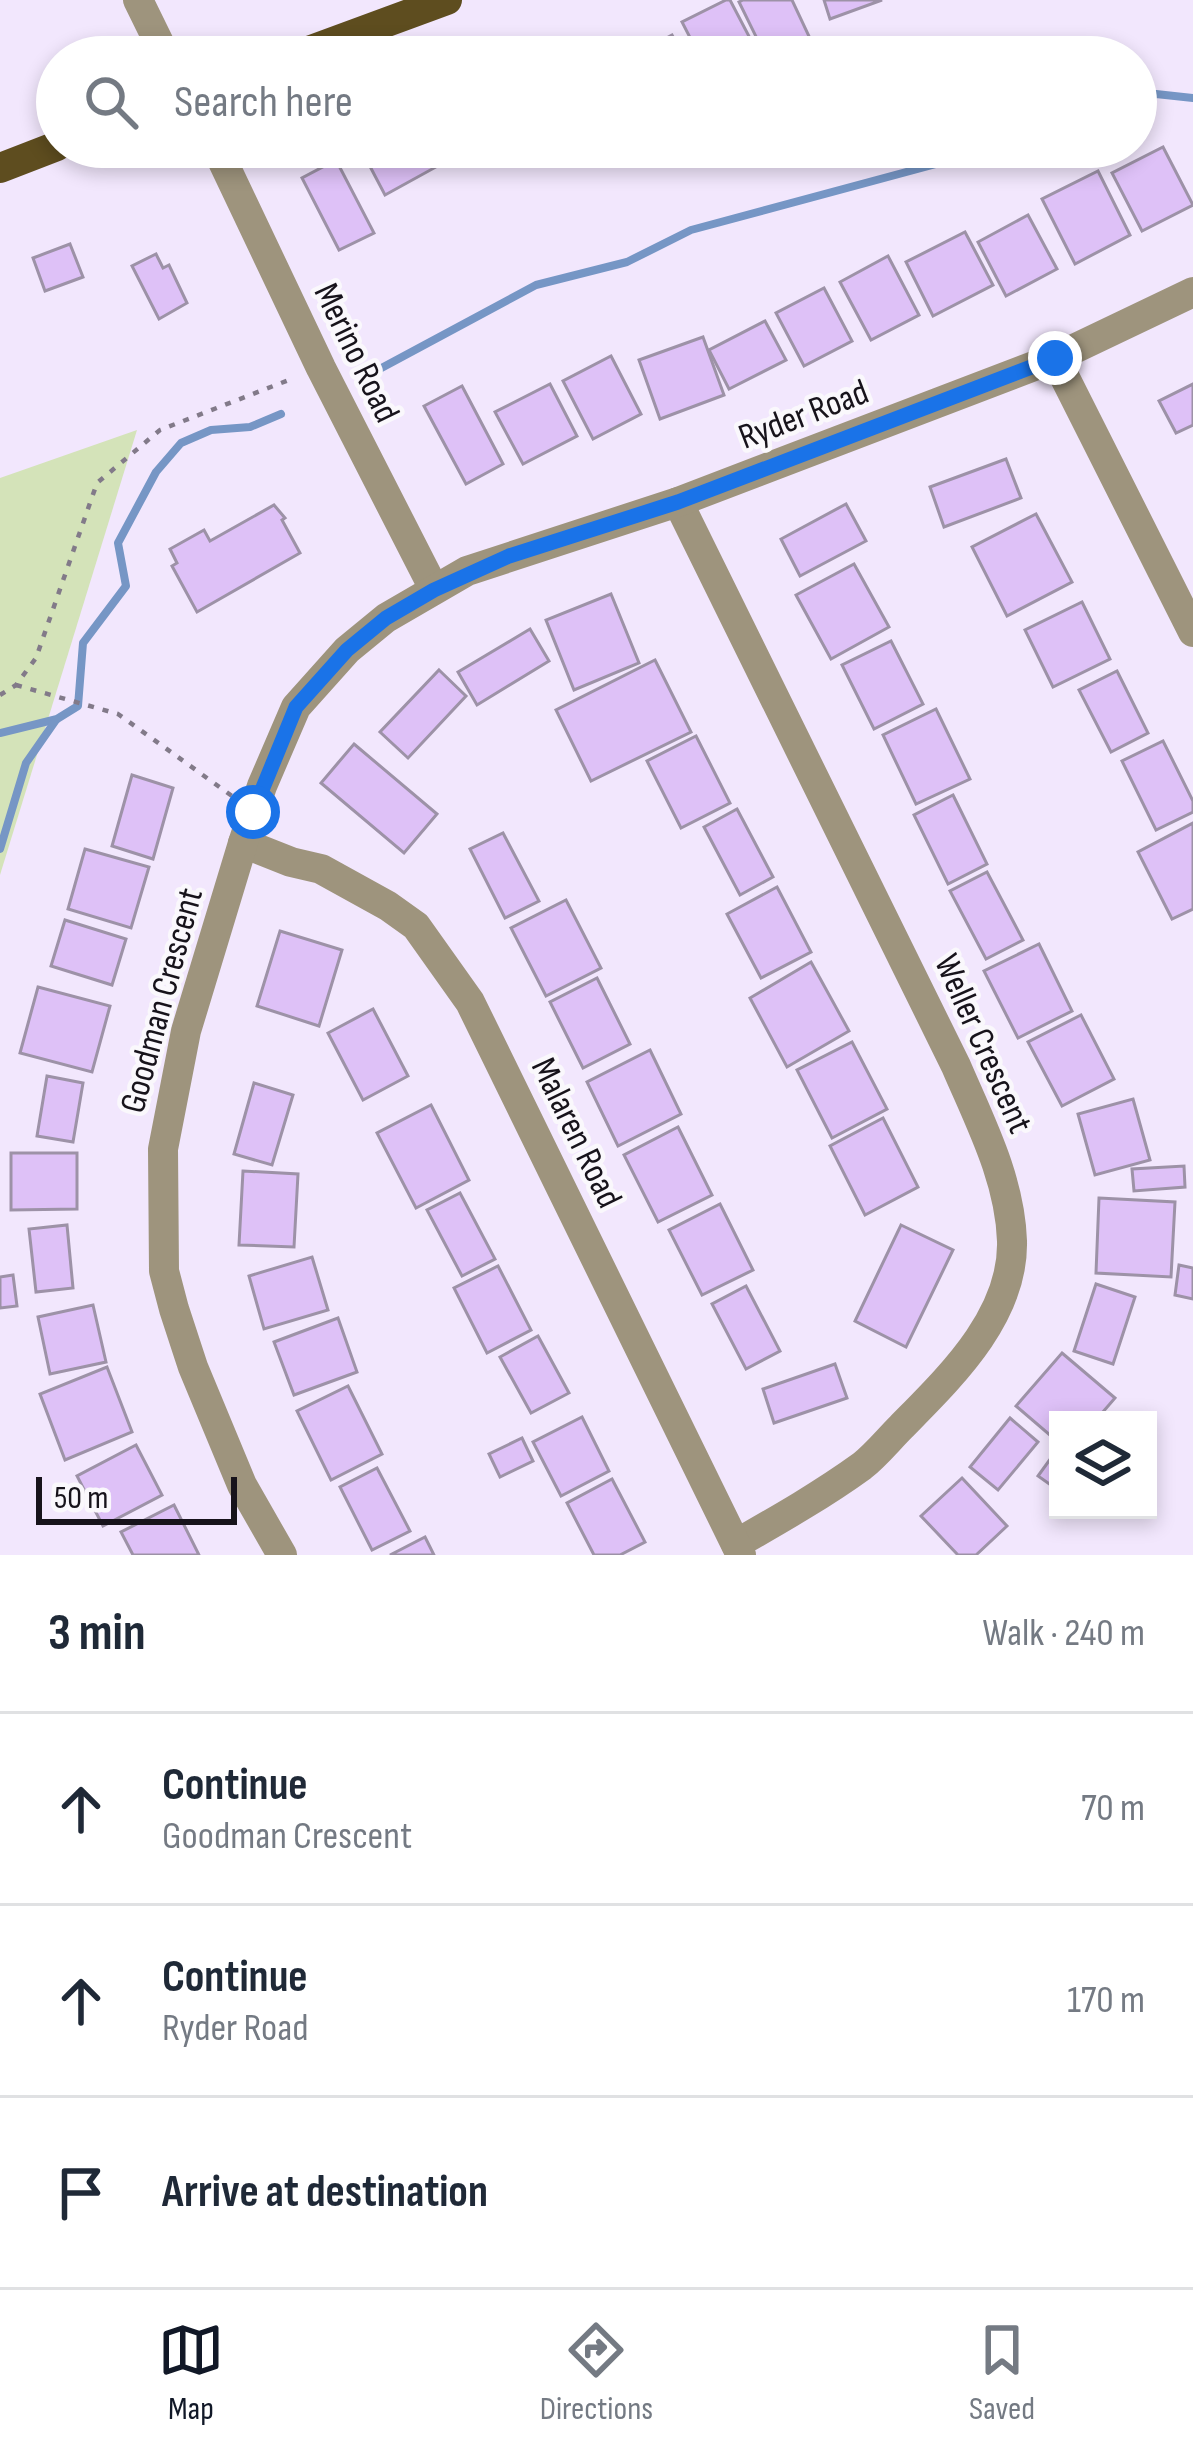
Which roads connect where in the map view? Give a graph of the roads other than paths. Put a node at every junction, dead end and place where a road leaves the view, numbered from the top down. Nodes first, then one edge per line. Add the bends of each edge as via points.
1 (138, 0) edge
2 (447, 0) edge
3 (156, 36) edge
4 (349, 36) edge
5 (36, 154) edge
6 (0, 168) edge
7 (227, 168) edge
8 (1193, 292) edge
9 (1055, 358) junction
10 (678, 502) junction
11 (434, 590) junction
12 (1193, 632) edge
13 (242, 843) junction
14 (739, 1549) edge
15 (282, 1555) edge

1 - 3 street
2 - 4 main road
5 - 6 main road
7 - 11 street, Merino Road
8 - 9 street, Ryder Road
9 - 10 street, Ryder Road
9 - 12 street
10 - 11 street, Ryder Road via 509,556
10 - 14 street, Weller Crescent via 956,1066 1009,1203 1012,1247 989,1321 936,1391 864,1465
11 - 13 street, Goodman Crescent via 347,650 296,707
13 - 14 street, Malaren Road via 321,869 388,906 416,926 470,1001
13 - 15 street, Goodman Crescent via 171,1103 163,1149 164,1271 214,1420

